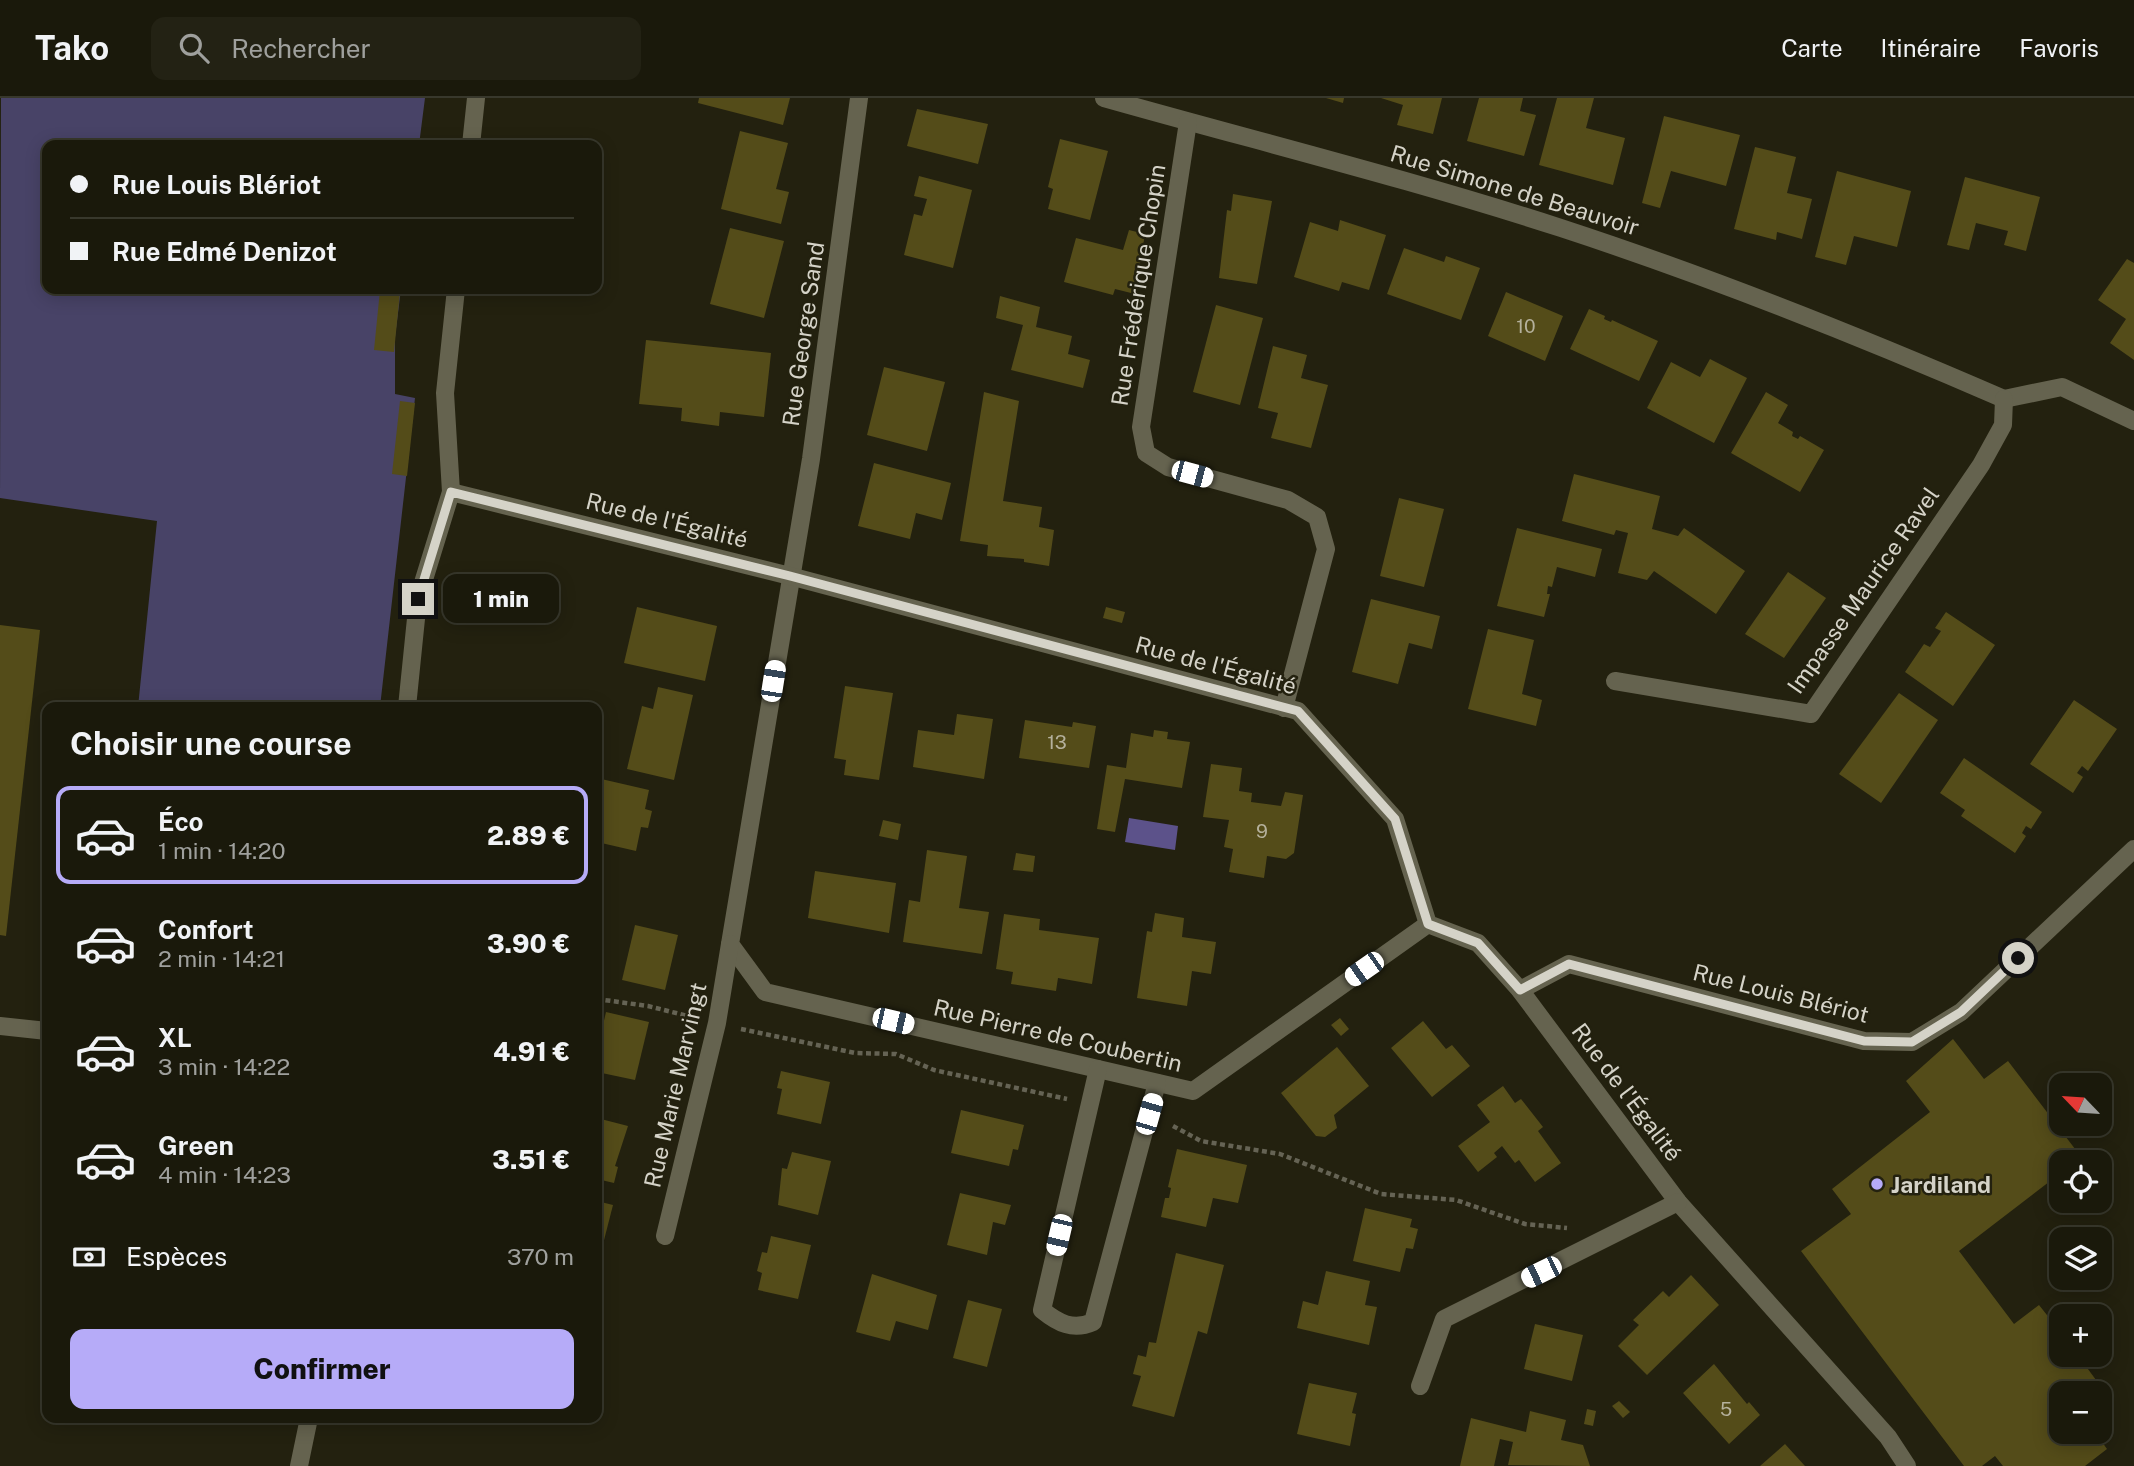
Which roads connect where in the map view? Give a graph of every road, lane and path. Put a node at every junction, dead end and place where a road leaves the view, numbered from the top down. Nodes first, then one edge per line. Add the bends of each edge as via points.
1 (476, 98) edge
2 (859, 98) edge
3 (1104, 98) edge
4 (1188, 122) junction
5 (472, 140) edge
6 (455, 294) edge
7 (2004, 399) junction
8 (2134, 421) edge
9 (451, 492) junction
10 (790, 576) junction
11 (1615, 681) dead end
12 (408, 702) edge
13 (1284, 708) junction
14 (2134, 849) edge
15 (1428, 924) junction
16 (730, 944) junction
17 (1520, 990) junction
18 (0, 1026) edge
19 (42, 1030) edge
20 (1098, 1069) junction
21 (1157, 1083) junction
22 (1678, 1202) junction
23 (665, 1236) dead end
24 (1420, 1386) dead end
25 (308, 1423) edge
26 (299, 1466) edge
27 (1907, 1466) edge

1 - 5 street
2 - 10 street, Rue George Sand via 811,459
3 - 4 street, Rue Simone de Beauvoir
4 - 7 street, Rue Simone de Beauvoir via 1283,145 1560,228 1671,266
4 - 13 street, Rue Frédérique Chopin via 1141,427 1146,453 1168,467 1288,499 1317,517 1325,549
6 - 9 street via 445,393
7 - 8 street via 2062,387
7 - 11 street, Impasse Maurice Ravel via 2003,425 1981,465 1811,714
9 - 10 street, Rue de l'Égalité
9 - 12 street via 418,599
10 - 13 street, Rue de l'Égalité
10 - 16 street
13 - 15 street, Rue de l'Égalité via 1298,711 1395,819
14 - 17 street, Rue Louis Blériot via 1961,1012 1912,1042 1864,1041 1569,964
15 - 17 street, Rue de l'Égalité via 1478,943
15 - 21 street, Rue Pierre de Coubertin via 1193,1091
16 - 20 street, Rue Pierre de Coubertin via 765,992
16 - 23 street, Rue Marie Marvingt via 717,1023
17 - 22 street, Rue de l'Égalité
18 - 19 street
20 - 21 street, Rue Pierre de Coubertin
20 - 21 street via 1042,1310 1056,1322 1080,1328 1093,1322
22 - 24 street via 1444,1319
22 - 27 street, Rue de l'Égalité via 1888,1437
25 - 26 street

